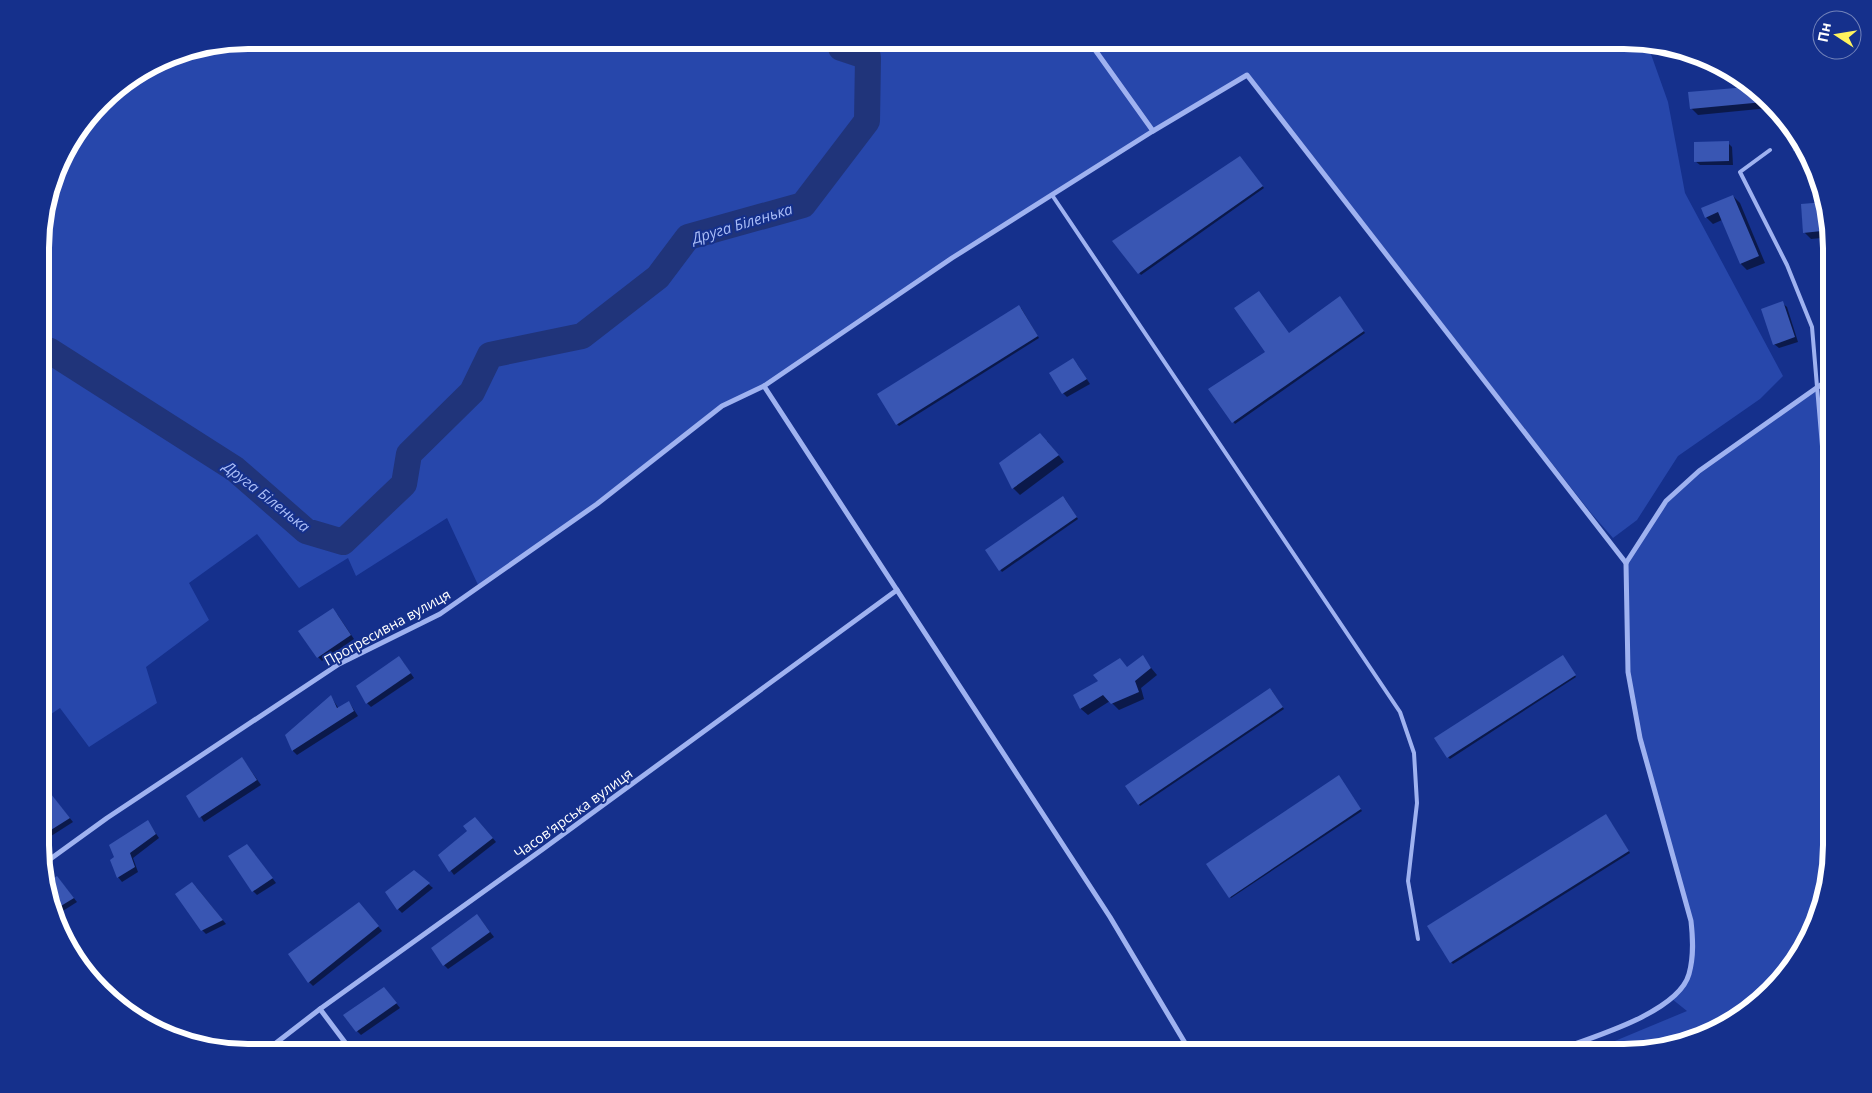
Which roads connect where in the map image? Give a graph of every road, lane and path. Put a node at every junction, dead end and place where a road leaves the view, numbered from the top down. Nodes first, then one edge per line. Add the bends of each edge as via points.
1 (1094, 49) edge
2 (1153, 131) junction
3 (1770, 150) dead end
4 (1052, 195) junction
5 (1823, 383) edge
6 (764, 386) junction
7 (1818, 386) junction
8 (1823, 458) edge
9 (1626, 563) junction
10 (897, 590) junction
11 (49, 860) edge
12 (1418, 939) dead end
13 (320, 1009) junction
14 (274, 1044) edge
15 (346, 1044) edge
16 (1186, 1044) edge
17 (1573, 1044) edge

1 - 2 street
2 - 4 street, Прогресивна вулиця
2 - 9 street, Прогресивна вулиця via 1247,75
3 - 7 lane via 1740,172 1786,265 1812,327
4 - 6 street, Прогресивна вулиця via 952,258
4 - 12 lane via 1400,712 1414,752 1417,803 1408,881
5 - 7 street
6 - 10 street
6 - 11 street, Прогресивна вулиця via 722,406 597,504 440,614 339,664
7 - 8 lane
7 - 9 street via 1699,470 1666,501
9 - 17 street via 1628,672 1640,738 1691,921 1694,946 1689,976 1672,999 1644,1016
10 - 13 street, Часов'ярська вулиця
10 - 16 street via 1110,917
13 - 14 street, Часов'ярська вулиця
13 - 15 street

